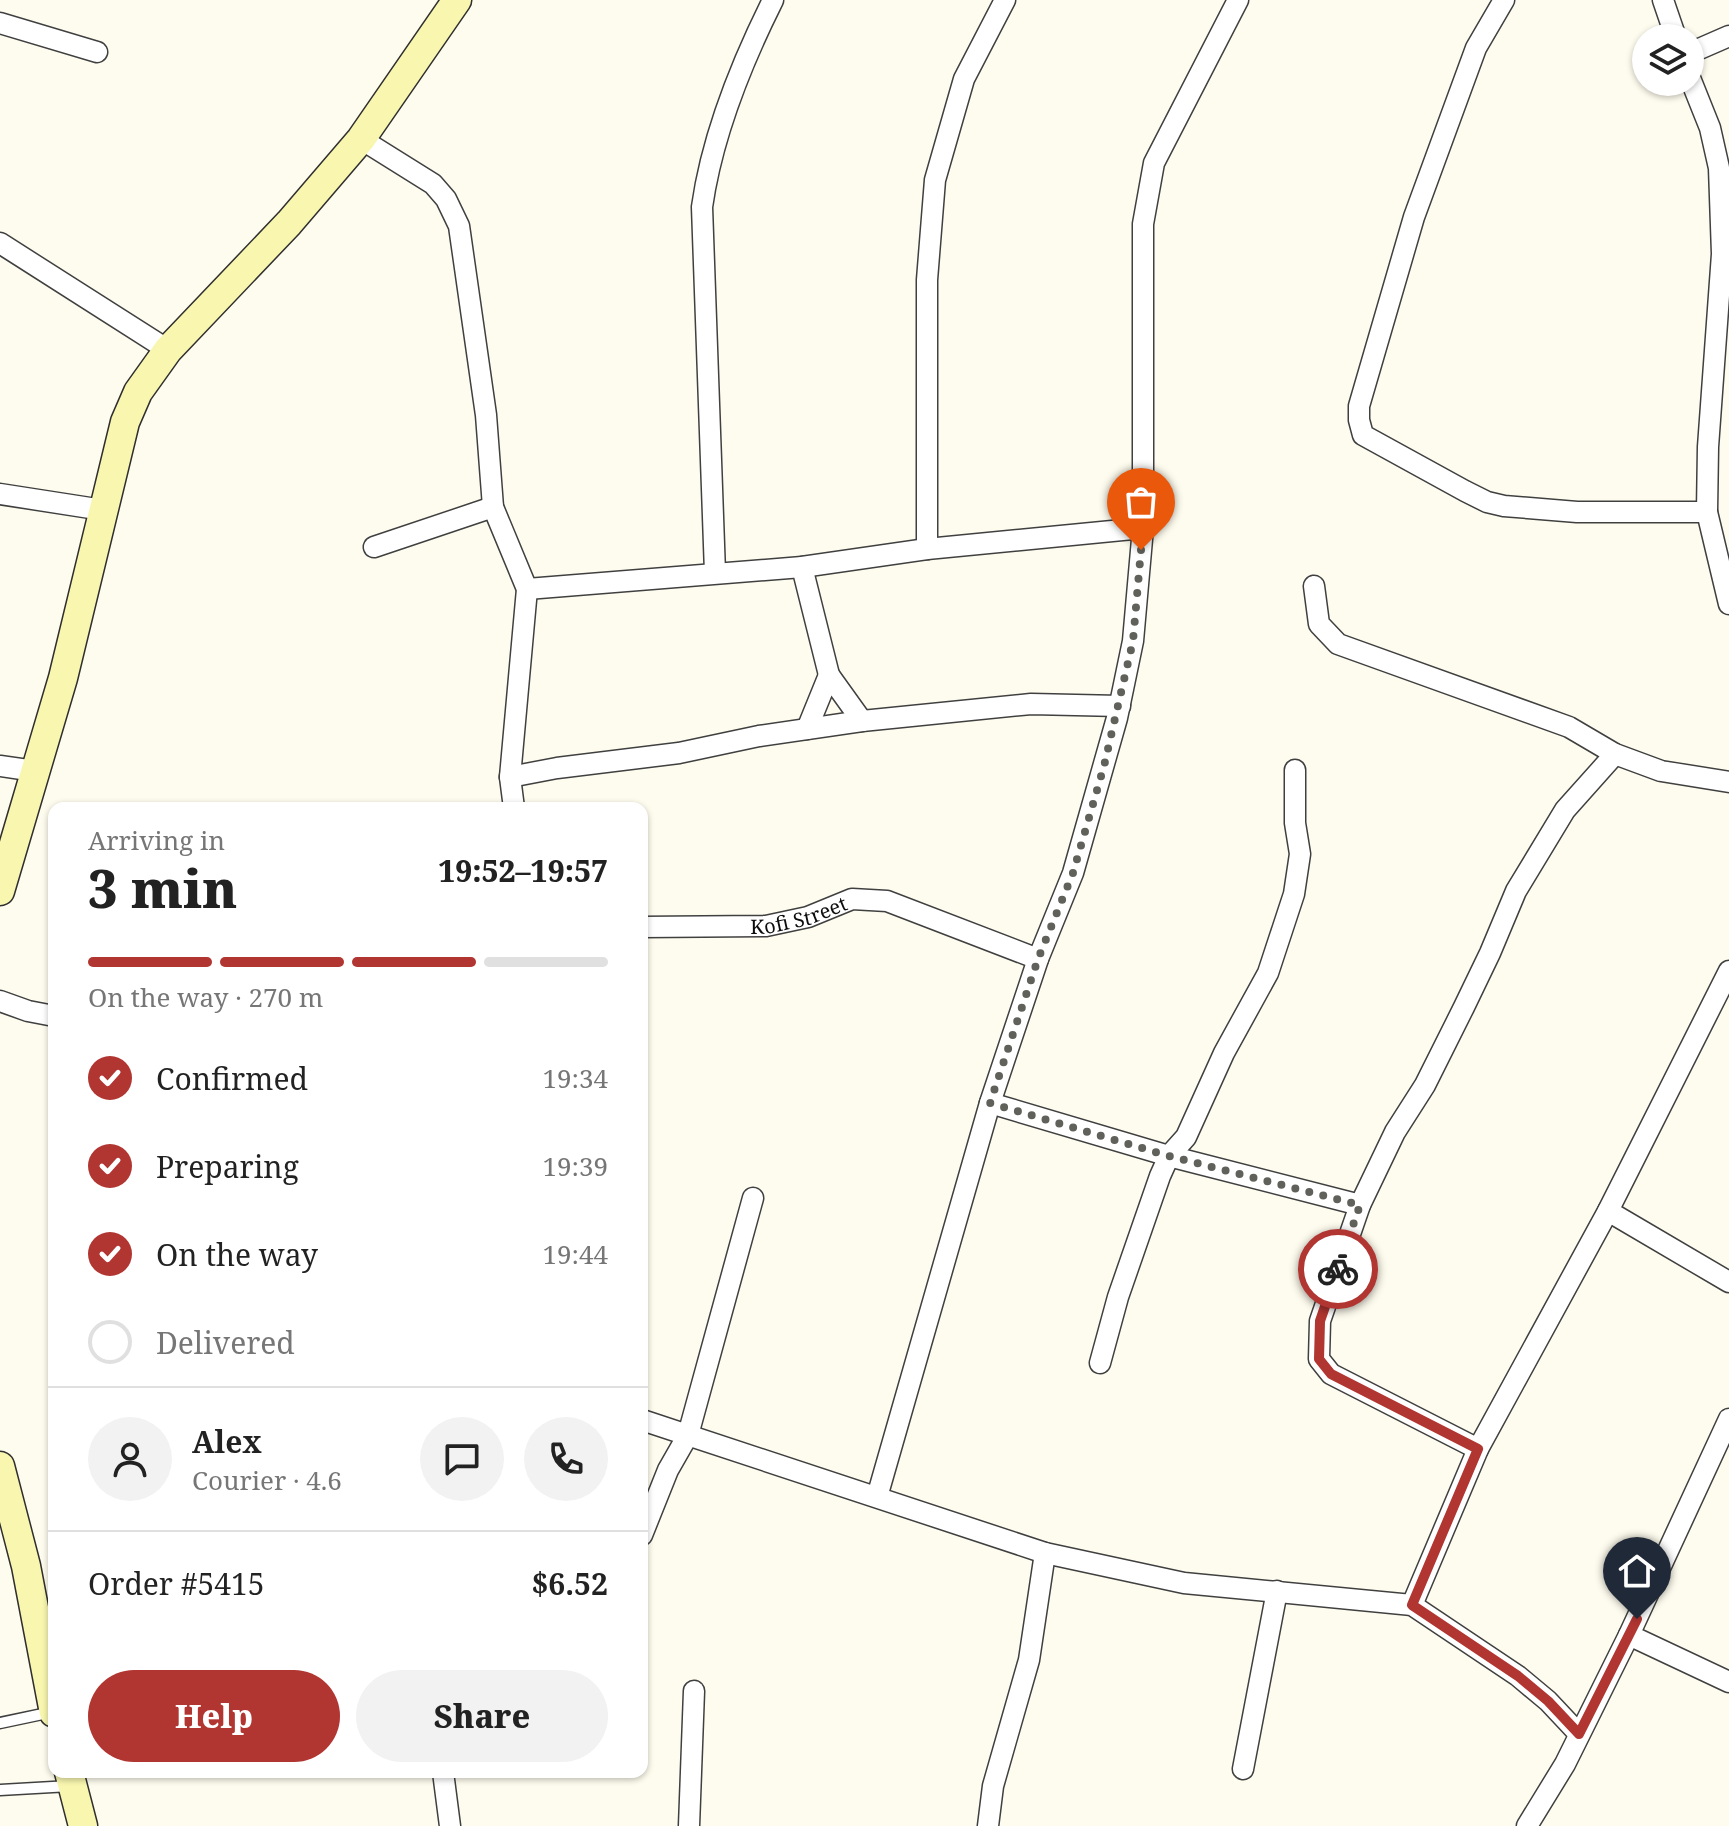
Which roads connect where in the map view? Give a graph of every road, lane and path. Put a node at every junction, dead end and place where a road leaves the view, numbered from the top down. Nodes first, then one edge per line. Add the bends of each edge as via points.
1 (457, 0) edge
2 (773, 0) edge
3 (1005, 0) edge
4 (1238, 0) edge
5 (1504, 0) edge
6 (1663, 0) edge
7 (0, 23) edge
8 (1671, 24) edge
9 (1729, 36) edge
10 (1704, 47) edge
11 (97, 52) dead end
12 (1697, 96) edge
13 (361, 139) junction
14 (1724, 167) edge
15 (0, 243) edge
16 (168, 350) junction
17 (0, 494) edge
18 (493, 507) junction
19 (103, 510) junction
20 (1707, 512) junction
21 (1143, 528) junction
22 (374, 547) dead end
23 (927, 549) junction
24 (802, 567) junction
25 (715, 573) junction
26 (1314, 586) dead end
27 (527, 589) junction
28 (1729, 604) edge
29 (829, 675) junction
30 (1120, 706) junction
31 (862, 721) junction
32 (807, 729) junction
33 (1615, 754) junction
34 (0, 766) edge
35 (1295, 770) dead end
36 (35, 771) junction
37 (510, 777) junction
38 (1729, 782) edge
39 (513, 802) edge
40 (0, 891) edge
41 (648, 927) edge
42 (1038, 959) junction
43 (1729, 971) edge
44 (0, 1001) edge
45 (48, 1014) edge
46 (990, 1103) junction
47 (1169, 1156) junction
48 (753, 1198) dead end
49 (1360, 1205) junction
50 (1608, 1211) junction
51 (1729, 1282) edge
52 (1100, 1363) dead end
53 (1729, 1419) edge
54 (648, 1422) edge
55 (688, 1435) junction
56 (1478, 1449) junction
57 (0, 1466) edge
58 (877, 1497) junction
59 (648, 1520) edge
60 (1045, 1553) junction
61 (1277, 1591) junction
62 (1412, 1605) junction
63 (1629, 1635) junction
64 (48, 1681) edge
65 (1729, 1682) edge
66 (694, 1691) dead end
67 (48, 1713) edge
68 (0, 1723) edge
69 (1579, 1734) junction
70 (1243, 1769) dead end
71 (444, 1778) edge
72 (70, 1779) edge
73 (0, 1790) edge
74 (1530, 1825) edge
75 (83, 1826) edge
76 (450, 1826) edge
77 (689, 1826) edge
78 (988, 1826) edge

1 - 13 street
2 - 25 street via 727,110 702,207
3 - 23 street via 964,79 935,180 927,280
4 - 21 street via 1151,178 1143,224
5 - 20 street via 1476,48 1414,217 1359,406 1363,435 1476,497 1504,506
6 - 8 street
7 - 11 street
9 - 10 street
12 - 14 street
13 - 16 street
13 - 18 street via 433,184 459,226 486,415
14 - 20 street
15 - 16 street
16 - 19 street via 138,392 125,422
17 - 19 street
18 - 22 street
18 - 27 street
19 - 36 street
20 - 28 street
21 - 23 street
21 - 30 street via 1133,641
23 - 24 street
24 - 25 street
24 - 29 street
25 - 27 street
26 - 33 street via 1319,624 1338,644 1569,727
27 - 37 street
29 - 31 street
29 - 32 street
30 - 31 street via 1031,704
30 - 42 street via 1073,873
31 - 32 street
32 - 37 street
33 - 38 street via 1661,771
33 - 49 street via 1565,810 1516,891 1464,1007
34 - 36 street
35 - 47 street via 1300,854 1294,894 1268,973 1186,1137
36 - 40 street
37 - 39 street
41 - 42 street, Kofi Street via 766,926 852,899 887,901
42 - 46 street
43 - 50 street
44 - 45 street
46 - 47 street
46 - 58 street
47 - 49 street
47 - 52 street
48 - 55 street
49 - 56 street via 1320,1321 1319,1359 1331,1374
50 - 51 street
50 - 56 street
53 - 63 street
54 - 55 street
55 - 58 street
55 - 59 street
56 - 62 street
57 - 64 street
58 - 60 street
60 - 61 street via 1184,1583
60 - 78 street via 1029,1660 993,1786
61 - 62 street
61 - 70 street
62 - 69 street via 1518,1676
63 - 65 street
63 - 69 street
66 - 77 street
67 - 68 lane
69 - 74 street
71 - 76 street
72 - 73 lane
72 - 75 street

